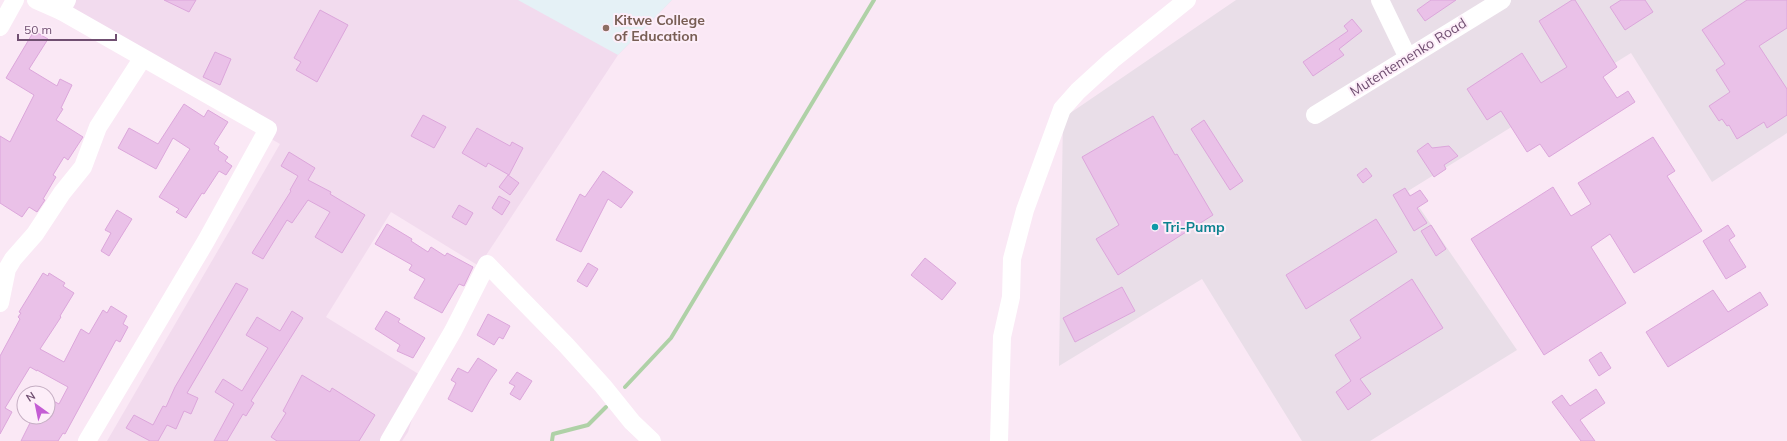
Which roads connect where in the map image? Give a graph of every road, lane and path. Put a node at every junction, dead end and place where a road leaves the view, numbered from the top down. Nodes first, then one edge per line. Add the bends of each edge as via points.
1 (15, 0) edge
2 (36, 0) edge
3 (1187, 0) edge
4 (1380, 0) edge
5 (1493, 2) edge
6 (64, 5) edge
7 (0, 27) edge
8 (142, 58) junction
9 (1408, 58) junction
10 (1315, 115) dead end
11 (0, 303) edge
12 (87, 441) edge
13 (389, 441) edge
14 (652, 441) edge
15 (999, 441) edge

1 - 7 street
2 - 6 street
3 - 15 street via 1112,60 1062,109 1025,210 1012,259 1011,297 1002,336
4 - 9 street
5 - 9 street, Mutentemenko Road
6 - 8 street
8 - 11 street via 98,127 83,166 7,269
8 - 12 street via 268,129 206,241
9 - 10 street, Mutentemenko Road
13 - 14 street via 453,331 487,264 566,345 632,422

